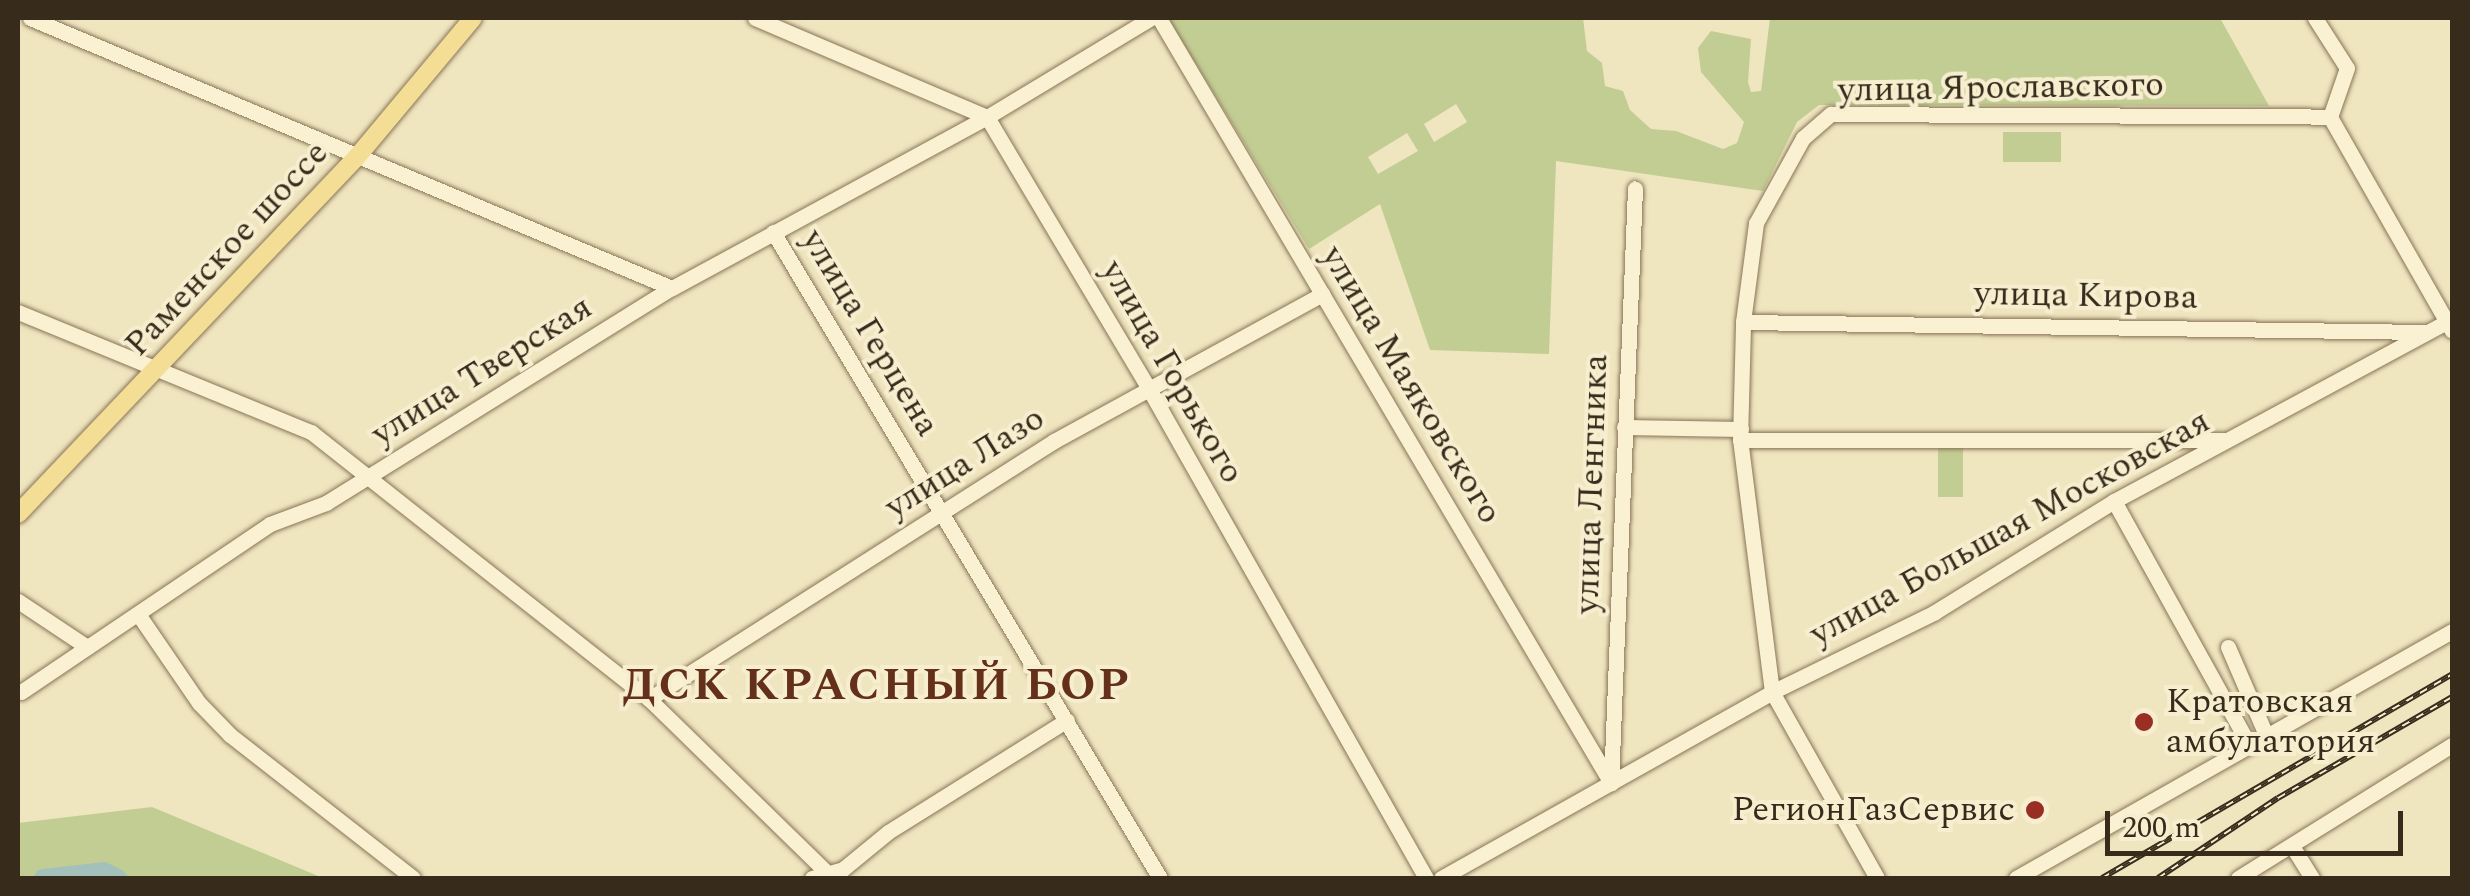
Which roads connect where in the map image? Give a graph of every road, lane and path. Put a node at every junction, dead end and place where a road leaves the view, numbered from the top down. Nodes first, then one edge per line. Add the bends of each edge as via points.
1 (30, 18) edge
2 (473, 18) edge
3 (1151, 18) edge
4 (1159, 18) edge
5 (2315, 18) edge
6 (765, 19) edge
7 (987, 117) junction
8 (2330, 117) junction
9 (356, 158) junction
10 (1635, 188) dead end
11 (773, 232) junction
12 (672, 288) junction
13 (1322, 294) junction
14 (18, 312) edge
15 (1742, 322) junction
16 (2451, 324) edge
17 (2428, 332) junction
18 (158, 371) junction
19 (1150, 389) junction
20 (1624, 428) junction
21 (1741, 434) junction
22 (2230, 440) junction
23 (366, 480) junction
24 (2114, 502) junction
25 (944, 512) junction
26 (18, 514) edge
27 (18, 602) edge
28 (138, 614) junction
29 (2452, 631) edge
30 (87, 647) junction
31 (2228, 647) dead end
32 (21, 692) dead end
33 (1772, 692) junction
34 (650, 699) junction
35 (1067, 720) junction
36 (2267, 737) junction
37 (2452, 745) edge
38 (2250, 746) junction
39 (1610, 783) junction
40 (2292, 846) junction
41 (818, 874) edge
42 (413, 878) edge
43 (1160, 878) edge
44 (1426, 878) edge
45 (1441, 878) edge
46 (1876, 878) edge
47 (2016, 878) edge
48 (2238, 878) edge
49 (2312, 878) edge

1 - 9 street
2 - 9 main road, Раменское шоссе
3 - 7 street, улица Тверская
4 - 13 street, улица Маяковского
5 - 8 street via 2347,68
6 - 7 street
7 - 11 street, улица Тверская
7 - 19 street, улица Горького
8 - 15 street, улица Ярославского via 1832,114 1803,138 1759,212
8 - 16 street
9 - 12 street
9 - 18 main road, Раменское шоссе
10 - 20 street, улица Ленгника
11 - 12 street, улица Тверская
11 - 25 street, улица Герцена
12 - 23 street, улица Тверская
13 - 19 street, улица Лазо
13 - 39 street, улица Маяковского
14 - 18 street
15 - 17 street, улица Кирова
15 - 21 street, улица Ярославского
16 - 17 street, улица Большая Московская
17 - 22 street, улица Большая Московская
18 - 23 street via 311,432
18 - 26 main road, Раменское шоссе
19 - 25 street, улица Лазо
19 - 44 street, улица Горького
20 - 21 street
20 - 39 street, улица Ленгника
21 - 22 street
21 - 33 street, улица Ярославского
22 - 24 street, улица Большая Московская
23 - 28 street, улица Тверская via 270,524
23 - 34 street
24 - 33 street, улица Большая Московская via 1936,612
24 - 38 street
25 - 34 street, улица Лазо
25 - 35 street, улица Герцена
27 - 30 street
28 - 30 street, улица Тверская
28 - 42 street via 199,703 230,735
29 - 36 street
30 - 32 street, улица Тверская
31 - 36 street
33 - 39 street, улица Большая Московская
33 - 46 street, улица Ярославского
34 - 41 street
35 - 41 street via 842,868
35 - 43 street, улица Герцена
36 - 38 street
37 - 40 street
38 - 47 street
39 - 45 street, улица Большая Московская
40 - 48 street
40 - 49 street

